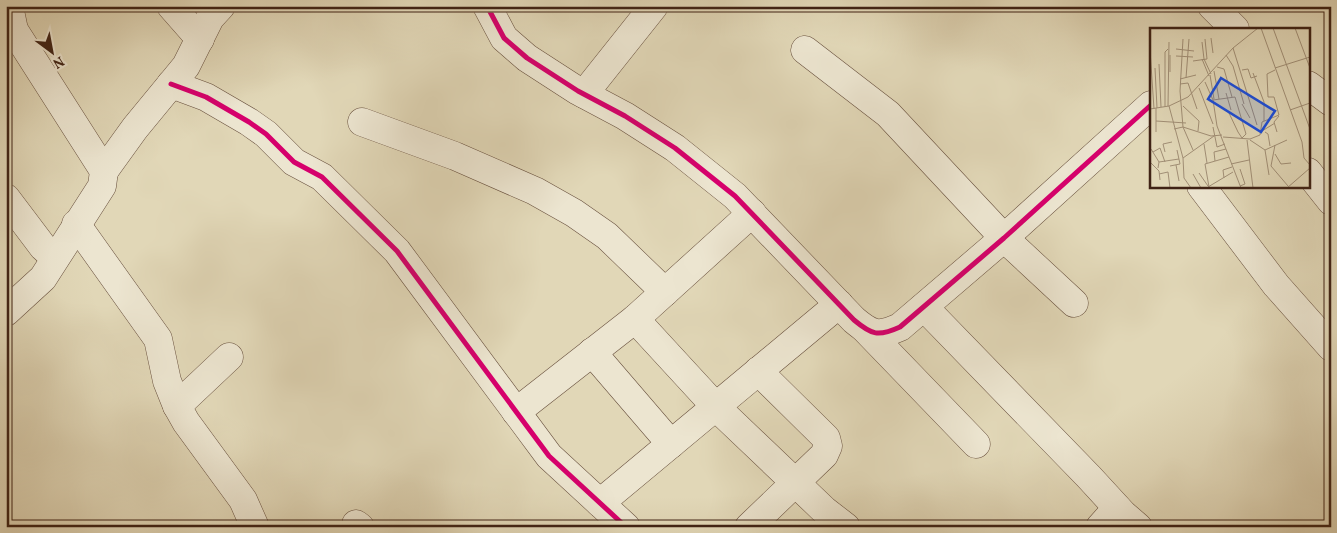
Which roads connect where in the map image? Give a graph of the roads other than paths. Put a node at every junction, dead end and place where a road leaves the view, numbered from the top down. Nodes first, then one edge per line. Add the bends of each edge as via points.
1 (171, 6) edge
2 (221, 6) edge
3 (487, 6) edge
4 (654, 6) edge
5 (1212, 6) edge
6 (10, 24) edge
7 (1235, 28) edge
8 (200, 39) junction
9 (805, 50) dead end
10 (171, 84) junction
11 (1310, 87) edge
12 (584, 94) junction
13 (1331, 102) edge
14 (1148, 112) edge
15 (362, 122) dead end
16 (104, 171) junction
17 (1310, 174) edge
18 (1203, 188) edge
19 (6, 198) edge
20 (1331, 200) edge
21 (752, 213) junction
22 (76, 224) junction
23 (1004, 238) junction
24 (54, 258) junction
25 (664, 292) junction
26 (1074, 303) dead end
27 (839, 304) junction
28 (924, 307) junction
29 (6, 312) edge
30 (635, 319) junction
31 (865, 329) junction
32 (1331, 347) edge
33 (592, 352) junction
34 (229, 357) dead end
35 (758, 371) junction
36 (177, 406) junction
37 (716, 407) junction
38 (516, 412) junction
39 (671, 444) junction
40 (976, 444) dead end
41 (795, 482) junction
42 (600, 503) junction
43 (1109, 517) edge
44 (255, 527) edge
45 (626, 527) edge
46 (749, 527) edge
47 (846, 527) edge
48 (1138, 527) edge

1 - 8 street
2 - 8 street via 210,18
3 - 12 street via 504,38 528,58
4 - 12 street
5 - 7 street
6 - 16 street
8 - 10 street via 186,66
9 - 23 street via 888,114
10 - 16 street
10 - 38 street via 206,97 248,122 266,134 294,162 322,176 397,251
11 - 13 street
12 - 21 street via 675,148
14 - 23 street
15 - 25 street via 454,156 535,191 607,236
16 - 22 street via 102,186
17 - 20 street
18 - 32 street via 1276,285
19 - 24 street
21 - 25 street
21 - 27 street
22 - 24 street
22 - 36 street via 158,339 167,381
23 - 26 street
23 - 28 street
24 - 29 street via 43,278
25 - 30 street
27 - 31 street
27 - 35 street
28 - 31 street via 900,327 886,333 876,334
28 - 43 street via 1090,477
30 - 33 street
30 - 37 street
31 - 40 street
33 - 38 street
33 - 39 street
34 - 36 street
35 - 37 street
35 - 41 street via 826,438 828,446 824,455
36 - 44 street via 243,500
37 - 39 street
37 - 41 street
38 - 42 street via 549,456
39 - 42 street
41 - 46 street
41 - 47 street
42 - 45 street
43 - 48 street

